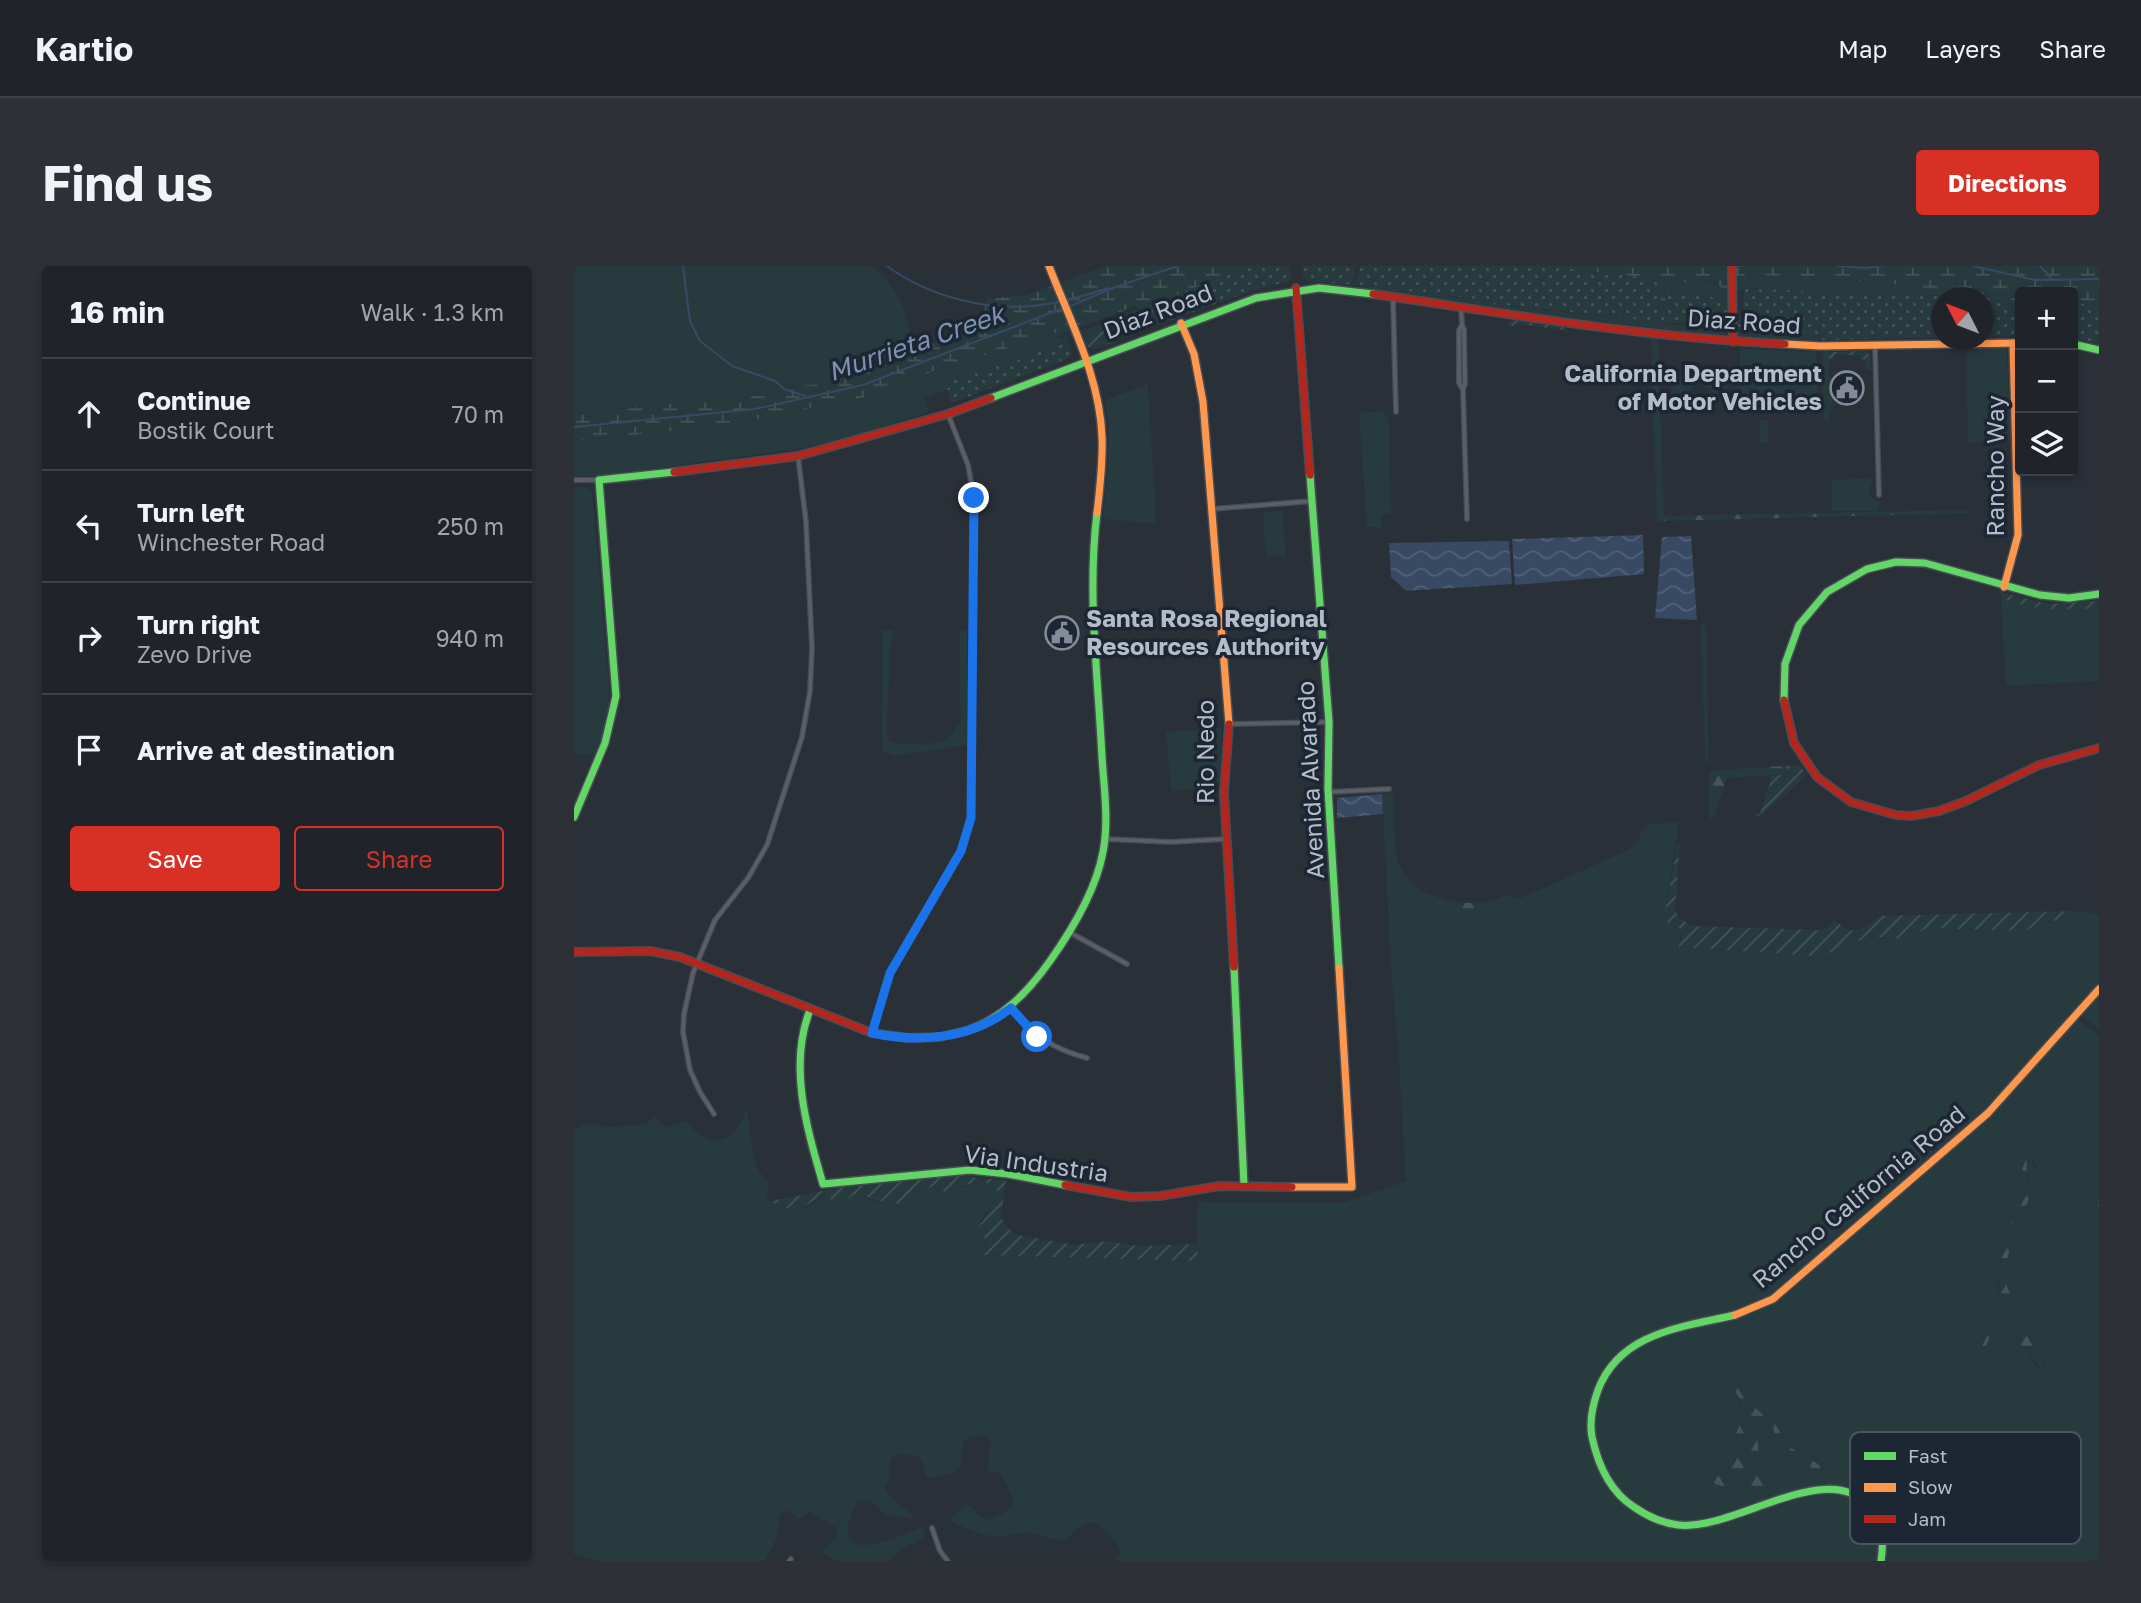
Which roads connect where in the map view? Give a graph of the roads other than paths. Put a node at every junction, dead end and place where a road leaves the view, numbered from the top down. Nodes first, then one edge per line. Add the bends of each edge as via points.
1 (1049, 266) edge
2 (1732, 266) edge
3 (1296, 288) junction
4 (1393, 298) junction
5 (1461, 308) junction
6 (1181, 323) junction
7 (1733, 342) junction
8 (2015, 343) edge
9 (2078, 345) edge
10 (1875, 346) junction
11 (2017, 350) edge
12 (2099, 350) edge
13 (1084, 361) junction
14 (1396, 412) dead end
15 (948, 414) junction
16 (798, 456) junction
17 (574, 480) edge
18 (599, 480) junction
19 (1879, 495) dead end
20 (1312, 501) junction
21 (1211, 509) junction
22 (1467, 519) dead end
23 (2004, 587) junction
24 (2099, 594) edge
25 (1329, 722) junction
26 (1228, 724) junction
27 (2099, 748) edge
28 (1389, 789) dead end
29 (1328, 792) junction
30 (574, 817) edge
31 (1226, 838) junction
32 (1105, 839) junction
33 (1069, 932) junction
34 (574, 953) edge
35 (696, 963) junction
36 (1127, 964) dead end
37 (2099, 989) edge
38 (1011, 1008) junction
39 (810, 1010) junction
40 (872, 1033) junction
41 (1087, 1058) dead end
42 (714, 1114) dead end
43 (1244, 1185) junction
44 (1352, 1187) joint
45 (1850, 1494) edge
46 (932, 1528) dead end
47 (948, 1561) edge

1 - 13 street
2 - 7 street
3 - 4 street, Diaz Road via 1332,288
3 - 6 street, Diaz Road
3 - 20 street, Avenida Alvarado
4 - 5 street, Diaz Road
4 - 14 street
5 - 7 street, Diaz Road
5 - 22 street
6 - 13 street, Diaz Road
6 - 21 street, Rio Nedo via 1200,378
7 - 10 street, Diaz Road
8 - 10 street, Diaz Road
9 - 12 street
10 - 19 street
11 - 23 street, Rancho Way via 2018,535
13 - 15 street, Diaz Road
13 - 32 street via 1096,396 1102,438 1093,567
15 - 16 street, Diaz Road
15 - 40 street via 968,465 974,498 971,818 961,851 890,973
16 - 18 street, Diaz Road
16 - 35 street via 812,649 802,737 760,860 719,913
17 - 18 street, Diaz Road
18 - 30 street via 616,696 606,741
20 - 21 street
20 - 25 street, Avenida Alvarado
21 - 26 street, Rio Nedo
23 - 24 street via 2058,598
23 - 27 street via 1938,564 1910,561 1870,568 1826,592 1801,621 1783,669 1785,717 1800,755 1840,796 1872,811 1905,816 1947,811 2060,758
25 - 26 street
25 - 29 street, Avenida Alvarado
26 - 31 street, Rio Nedo
28 - 29 street
29 - 44 street, Avenida Alvarado
31 - 32 street via 1171,842
31 - 43 street, Rio Nedo
32 - 33 street via 1091,889
33 - 36 street
33 - 38 street via 1042,976
34 - 35 street via 650,951
35 - 39 street
35 - 42 street via 686,999 686,1054 694,1080
37 - 45 street, Rancho California Road via 1988,1113 1773,1299 1738,1315 1649,1336 1614,1362 1597,1390 1590,1422 1594,1457 1612,1490 1640,1513 1667,1523 1697,1525 1819,1488
38 - 40 street via 977,1027 943,1037 903,1039
38 - 41 street via 1052,1047
39 - 40 street
39 - 43 street, Via Industria via 802,1033 800,1069 811,1142 823,1184 970,1170 1131,1197
43 - 44 street, Via Industria
46 - 47 street

